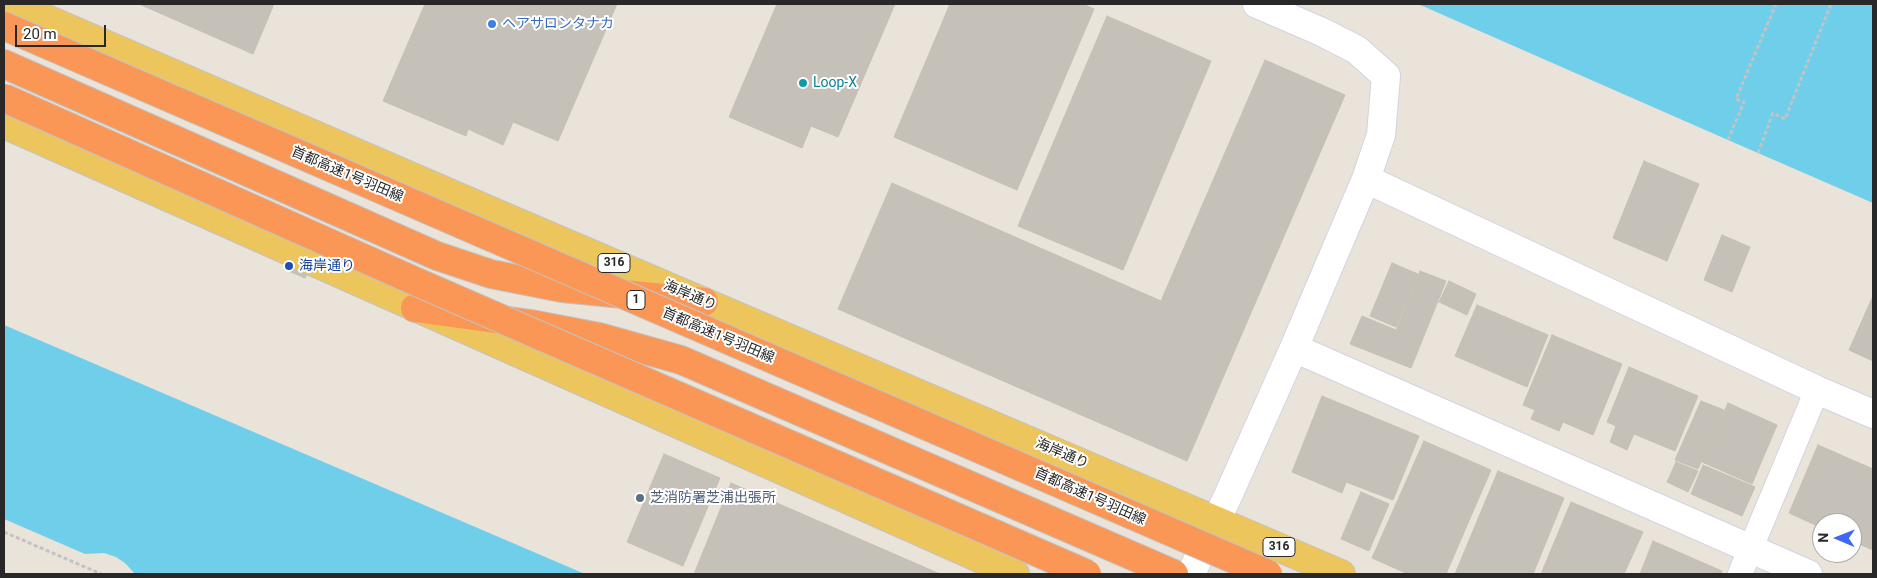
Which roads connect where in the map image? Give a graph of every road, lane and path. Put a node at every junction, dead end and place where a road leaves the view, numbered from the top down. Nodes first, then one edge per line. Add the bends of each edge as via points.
1 (8, 4) edge
2 (12, 4) edge
3 (1257, 4) edge
4 (1776, 4) edge
5 (1831, 4) edge
6 (4, 13) edge
7 (4, 26) edge
8 (4, 64) edge
9 (4, 98) edge
10 (4, 124) edge
11 (1728, 140) dead end
12 (1758, 153) dead end
13 (1366, 179) junction
14 (704, 302) junction
15 (415, 308) junction
16 (1294, 348) junction
17 (1817, 390) junction
18 (1873, 414) edge
19 (1218, 520) junction
20 (4, 532) edge
21 (1750, 550) junction
22 (101, 574) edge
23 (1016, 574) edge
24 (1087, 574) edge
25 (1174, 574) edge
26 (1191, 574) edge
27 (1268, 574) edge
28 (1341, 574) edge
29 (1740, 574) edge
30 (1808, 574) edge

1 - 6 street
2 - 14 main road, 海岸通り / 316
3 - 13 street via 1357,50 1386,76 1381,135
4 - 11 path via 1736,99 1744,102
5 - 12 path via 1785,119 1773,113
7 - 27 highway, 首都高速1号羽田線 / 1, bridge
8 - 14 highway via 437,256 491,274 562,288
9 - 24 highway, bridge
10 - 15 main road
13 - 16 street
13 - 17 street
14 - 19 main road, 海岸通り / 316
15 - 23 main road
15 - 25 highway via 599,337 681,360
16 - 19 street
16 - 21 street
17 - 18 street
17 - 21 street
19 - 26 street
19 - 28 main road, 海岸通り / 316
20 - 22 path
21 - 29 street
21 - 30 street

